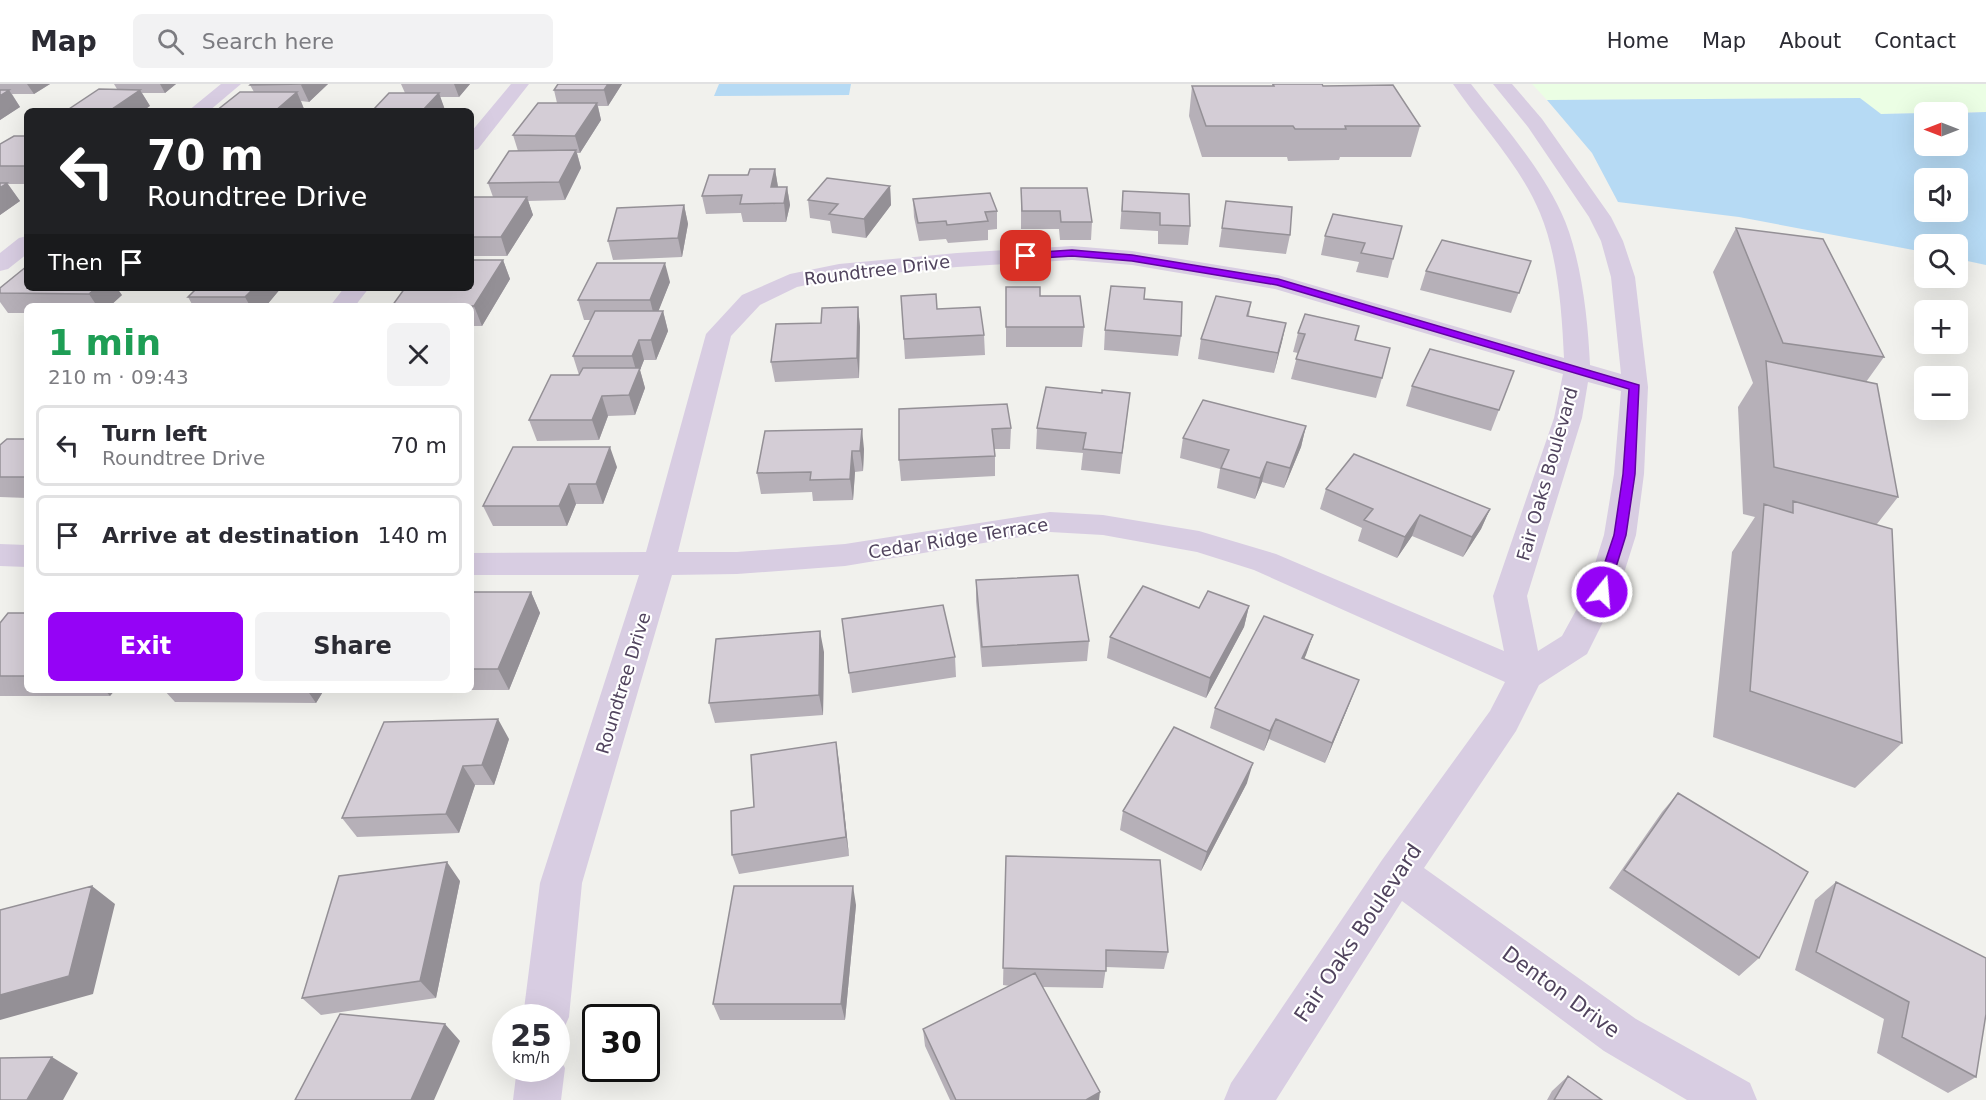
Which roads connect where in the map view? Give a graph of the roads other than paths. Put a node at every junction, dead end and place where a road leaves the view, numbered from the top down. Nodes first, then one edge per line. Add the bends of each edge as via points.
1 (232, 84) edge
2 (520, 84) edge
3 (1504, 86) edge
4 (1464, 87) edge
5 (201, 108) edge
6 (474, 142) edge
7 (1551, 213) junction
8 (1600, 218) junction
9 (24, 245) edge
10 (0, 264) edge
11 (354, 291) edge
12 (344, 303) edge
13 (1577, 370) junction
14 (1635, 387) junction
15 (0, 555) edge
16 (24, 556) edge
17 (474, 564) edge
18 (659, 564) junction
19 (1526, 675) junction
20 (1397, 873) junction
21 (547, 1004) edge
22 (539, 1082) edge
23 (537, 1100) edge
24 (1248, 1100) edge
25 (1733, 1100) edge

1 - 5 street
2 - 6 street
3 - 4 street
3 - 8 street via 1536,123
4 - 7 street, Fair Oaks Boulevard via 1516,155
7 - 8 street
7 - 13 street, Fair Oaks Boulevard via 1575,317
8 - 14 street via 1623,277
9 - 10 street
11 - 12 street
13 - 14 street, Roundtree Drive
13 - 18 street, Roundtree Drive via 1278,282 1132,258 1072,253 957,260 838,271 790,281 751,300 719,334
13 - 19 street, Fair Oaks Boulevard via 1568,418 1510,596
14 - 19 street via 1622,525 1602,592 1575,645
15 - 16 street
17 - 18 street, Cedar Ridge Terrace
18 - 19 street, Cedar Ridge Terrace via 844,555 1050,522 1103,525 1199,542 1265,562
18 - 21 street, Roundtree Drive via 561,883
19 - 20 street, Fair Oaks Boulevard via 1503,721
20 - 24 street, Fair Oaks Boulevard
20 - 25 street, Denton Drive via 1620,1035
22 - 23 street

